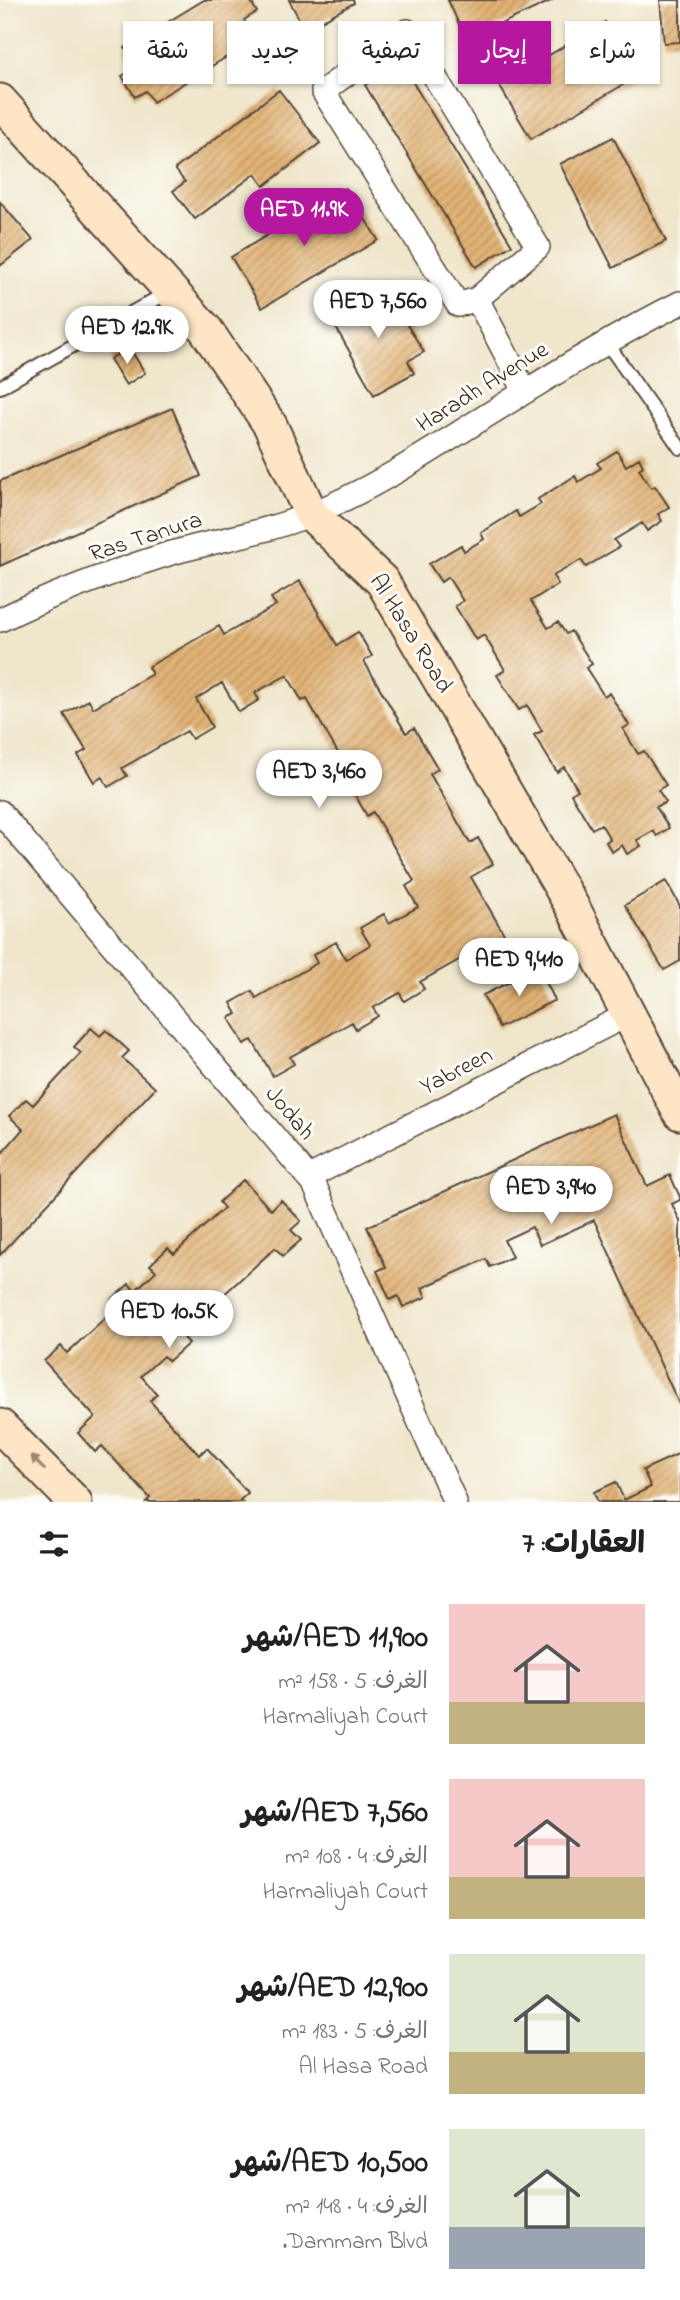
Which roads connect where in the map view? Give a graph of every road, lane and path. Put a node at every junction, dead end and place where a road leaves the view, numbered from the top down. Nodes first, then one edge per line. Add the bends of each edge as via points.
1 (0, 101) edge
2 (170, 290) junction
3 (477, 299) junction
4 (680, 303) edge
5 (607, 343) junction
6 (0, 387) edge
7 (526, 391) junction
8 (680, 448) edge
9 (311, 514) junction
10 (0, 620) edge
11 (0, 812) edge
12 (629, 1014) junction
13 (680, 1113) edge
14 (309, 1177) junction
15 (0, 1426) edge
16 (75, 1502) edge
17 (455, 1502) edge

1 - 2 main road, Al Hasa Road
2 - 6 lane
2 - 9 main road, Al Hasa Road via 206,330 270,425
3 - 3 street via 458,305 323,91 407,31 538,247
3 - 7 street
4 - 5 street, Haradh Avenue
5 - 7 street, Haradh Avenue
5 - 8 lane
7 - 9 street, Haradh Avenue via 394,474
9 - 10 street, Ras Tanura via 169,554
9 - 12 main road, Al Hasa Road via 382,581 573,908
11 - 14 street, Jodah
12 - 13 main road, Al Hasa Road
12 - 14 street, Yabreen
14 - 17 street, Jodah
16 -> 15 main road

